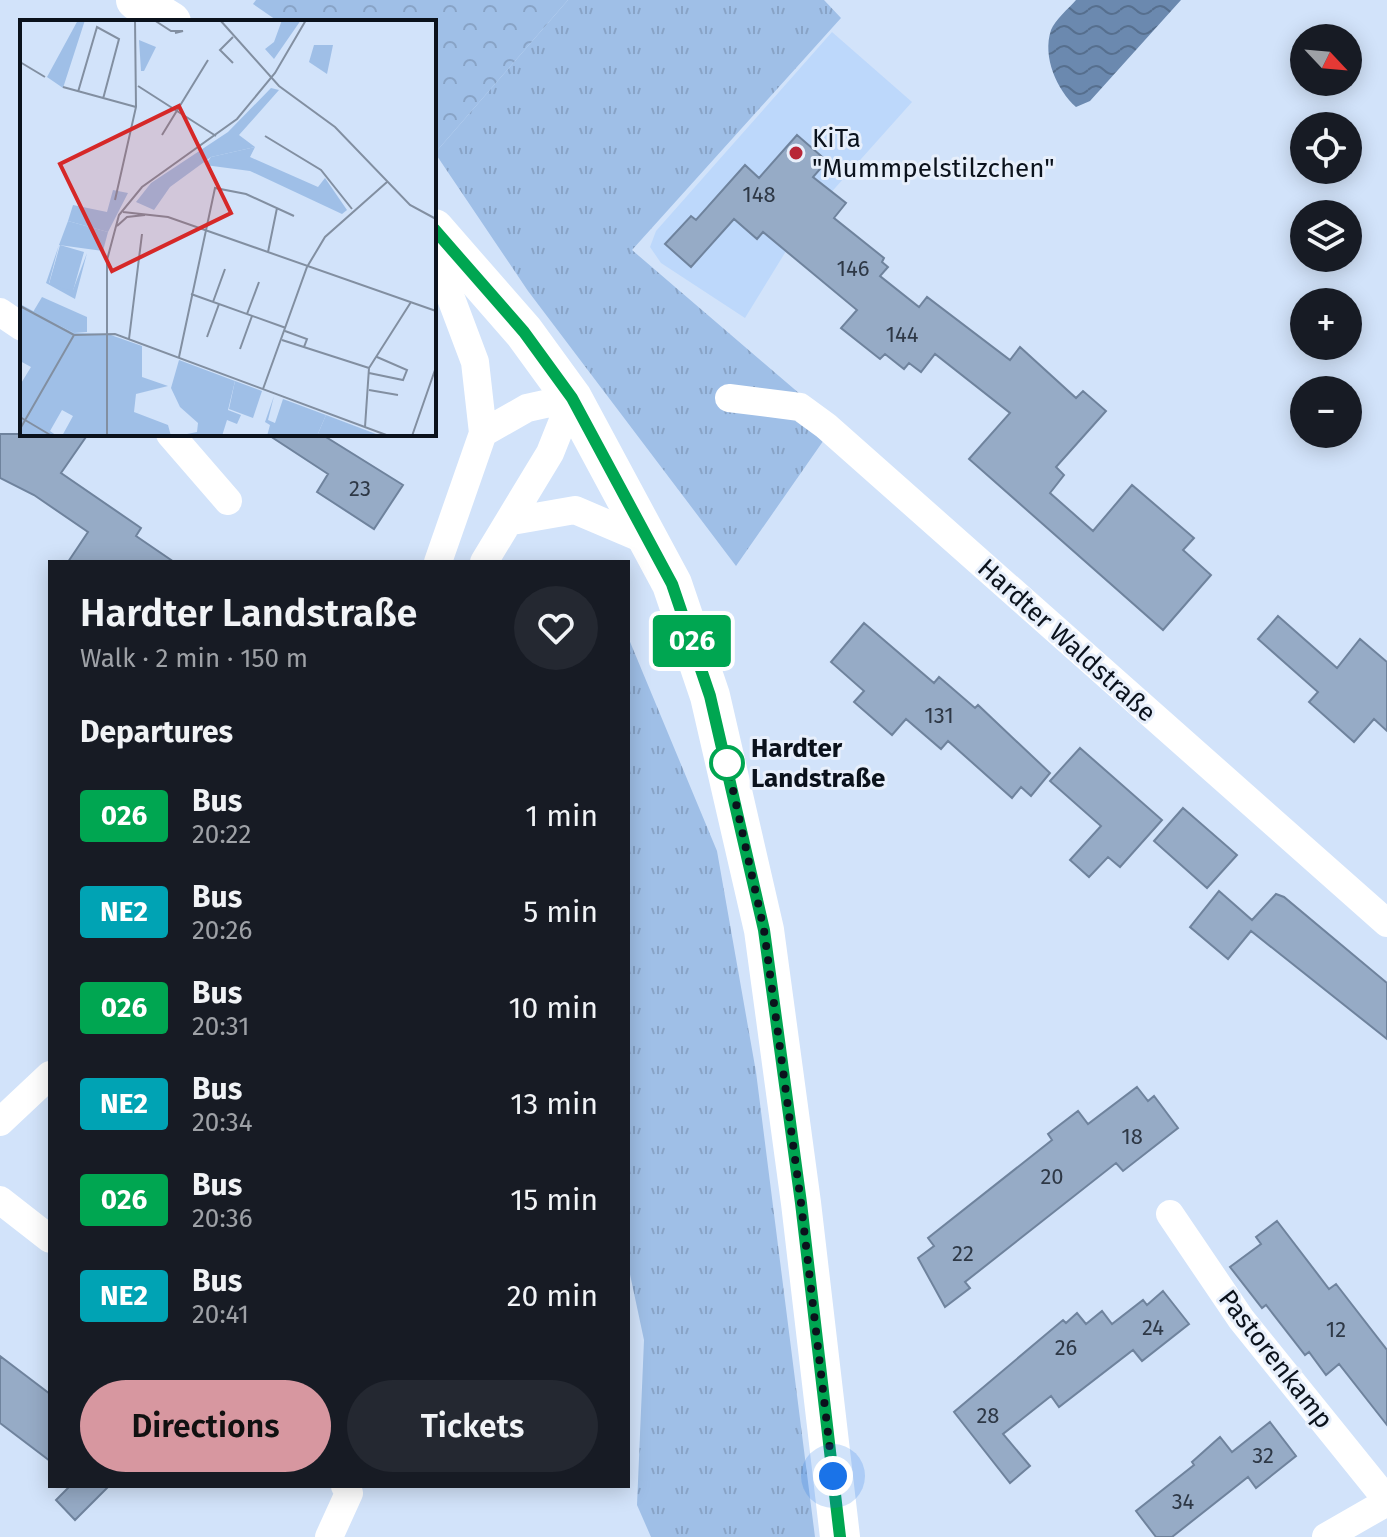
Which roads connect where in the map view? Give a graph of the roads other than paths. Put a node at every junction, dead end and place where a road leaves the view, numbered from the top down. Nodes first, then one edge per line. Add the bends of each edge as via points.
1 (136, 0) edge
2 (168, 20) edge
3 (436, 231) edge
4 (436, 258) edge
5 (0, 312) edge
6 (20, 326) edge
7 (572, 398) junction
8 (729, 398) dead end
9 (483, 433) junction
10 (172, 436) edge
11 (228, 501) dead end
12 (512, 521) junction
13 (648, 541) junction
14 (439, 560) edge
15 (485, 560) edge
16 (1387, 923) edge
17 (48, 1077) edge
18 (0, 1122) edge
19 (0, 1200) edge
20 (1170, 1214) dead end
21 (48, 1237) edge
22 (346, 1488) edge
23 (1387, 1501) edge
24 (329, 1537) edge
25 (840, 1537) edge
26 (1326, 1537) edge

1 - 2 main road
3 - 7 main road via 524,332
4 - 9 street via 475,362
5 - 6 street
7 - 9 street via 527,408
7 - 12 street via 550,453
7 - 13 main road
8 - 16 street, Hardter Waldstraße via 800,407 826,426
9 - 14 street
10 - 11 street
12 - 13 street via 575,510
12 - 15 street
13 - 25 main road via 672,584 710,696 764,930
17 - 18 street
19 - 21 street
20 - 23 street, Pastorenkamp via 1241,1319
22 - 24 street via 349,1493
23 - 26 street, Pastorenkamp

